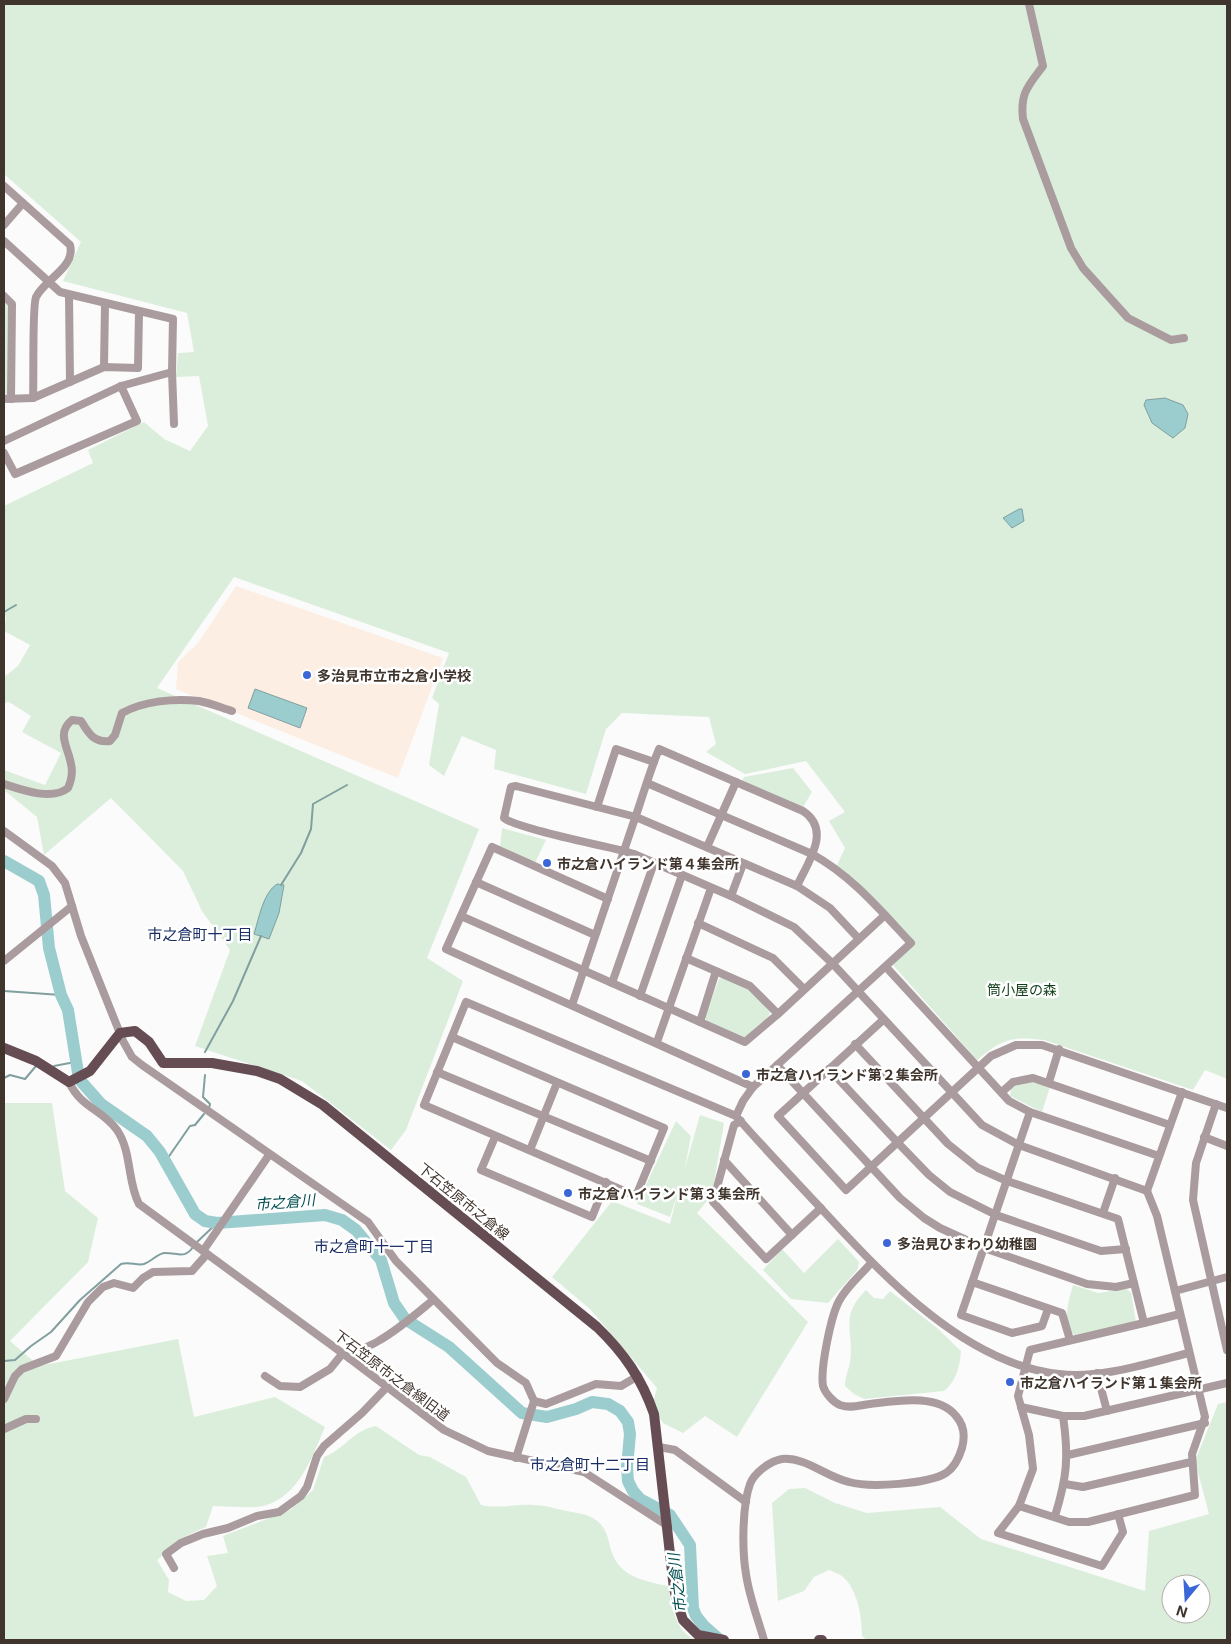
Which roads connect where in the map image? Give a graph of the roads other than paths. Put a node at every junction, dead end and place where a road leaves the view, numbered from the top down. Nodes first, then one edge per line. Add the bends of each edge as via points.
1 (1029, 4) edge
2 (4, 186) edge
3 (23, 203) junction
4 (4, 225) edge
5 (4, 241) edge
6 (48, 281) junction
7 (69, 295) junction
8 (4, 296) edge
9 (105, 303) junction
10 (139, 312) junction
11 (1184, 338) dead end
12 (104, 367) junction
13 (172, 372) junction
14 (70, 382) junction
15 (121, 386) junction
16 (33, 398) junction
17 (7, 399) edge
18 (174, 424) dead end
19 (4, 441) edge
20 (4, 453) edge
21 (232, 711) dead end
22 (654, 762) junction
23 (736, 782) junction
24 (647, 783) junction
25 (4, 784) edge
26 (597, 808) junction
27 (721, 814) junction
28 (636, 817) junction
29 (4, 831) edge
30 (707, 847) junction
31 (624, 852) junction
32 (812, 854) junction
33 (654, 862) junction
34 (743, 864) junction
35 (682, 875) junction
36 (476, 882) junction
37 (797, 886) junction
38 (711, 888) junction
39 (732, 896) junction
40 (608, 899) junction
41 (72, 906) junction
42 (460, 916) junction
43 (886, 916) junction
44 (698, 924) junction
45 (595, 935) junction
46 (859, 939) junction
47 (686, 958) junction
48 (4, 961) edge
49 (833, 964) junction
50 (886, 967) junction
51 (583, 971) junction
52 (716, 971) junction
53 (612, 983) junction
54 (804, 989) junction
55 (856, 991) junction
56 (640, 996) junction
57 (572, 1005) junction
58 (668, 1008) junction
59 (778, 1014) junction
60 (883, 1020) junction
61 (700, 1022) junction
62 (120, 1033) junction
63 (452, 1037) junction
64 (657, 1042) junction
65 (855, 1044) junction
66 (4, 1048) edge
67 (1060, 1049) junction
68 (777, 1066) junction
69 (980, 1067) junction
70 (829, 1069) junction
71 (437, 1072) junction
72 (71, 1081) junction
73 (1049, 1082) junction
74 (557, 1083) junction
75 (753, 1087) junction
76 (1002, 1092) junction
77 (1182, 1092) junction
78 (803, 1093) junction
79 (952, 1093) junction
80 (1216, 1104) junction
81 (1227, 1108) edge
82 (1030, 1112) junction
83 (544, 1115) junction
84 (924, 1118) junction
85 (738, 1119) junction
86 (1170, 1125) junction
87 (495, 1137) junction
88 (1204, 1137) junction
89 (898, 1143) junction
90 (1019, 1145) junction
91 (1227, 1146) edge
92 (530, 1150) junction
93 (269, 1155) junction
94 (1160, 1156) junction
95 (724, 1160) junction
96 (651, 1161) junction
97 (871, 1168) junction
98 (1115, 1178) junction
99 (1007, 1181) junction
100 (606, 1182) junction
101 (1147, 1191) junction
102 (821, 1208) junction
103 (1103, 1213) junction
104 (996, 1215) junction
105 (792, 1235) junction
106 (984, 1248) junction
107 (1126, 1249) junction
108 (203, 1251) junction
109 (872, 1263) junction
110 (1227, 1278) edge
111 (1211, 1281) junction
112 (972, 1282) junction
113 (1134, 1283) junction
114 (1175, 1291) junction
115 (433, 1300) junction
116 (1048, 1309) junction
117 (1227, 1312) edge
118 (1180, 1314) junction
119 (1219, 1314) junction
120 (1144, 1323) junction
121 (1070, 1340) junction
122 (1227, 1349) edge
123 (1189, 1353) junction
124 (346, 1355) junction
125 (1024, 1368) junction
126 (1097, 1372) junction
127 (265, 1376) dead end
128 (638, 1376) junction
129 (1227, 1383) edge
130 (387, 1387) junction
131 (1199, 1390) junction
132 (4, 1399) edge
133 (534, 1403) junction
134 (1021, 1407) junction
135 (1106, 1411) junction
136 (1063, 1416) junction
137 (36, 1419) dead end
138 (1205, 1423) junction
139 (4, 1429) edge
140 (659, 1447) junction
141 (1068, 1455) junction
142 (516, 1458) junction
143 (1192, 1462) junction
144 (1065, 1484) junction
145 (746, 1502) junction
146 (1019, 1506) junction
147 (1118, 1514) junction
148 (1056, 1516) junction
149 (667, 1525) junction
150 (174, 1568) dead end
151 (724, 1640) edge
152 (764, 1640) edge

1 - 11 street via 1043,66 1024,94 1023,119 1071,248 1083,268 1128,318 1171,340
2 - 3 street
3 - 4 street
3 - 6 street via 70,245 72,251 68,262
5 - 6 street
6 - 7 street
6 - 16 street via 35,298
7 - 9 street
7 - 14 street
8 - 17 street via 12,304
9 - 10 street
9 - 12 street
10 - 12 street via 138,368
10 - 13 street via 173,319
12 - 14 street
13 - 15 street
13 - 18 street
14 - 16 street
15 - 19 street
15 - 20 street via 137,421 15,474
16 - 17 street
21 - 25 street via 199,701 147,704 122,713 116,736 110,741 100,742 91,737 81,721 72,720 62,736 71,765 68,788 61,794 42,793
22 - 23 street via 659,749
22 - 24 street
22 - 26 street via 616,749
23 - 27 street
23 - 32 street via 812,818 818,833
24 - 27 street
24 - 28 street
26 - 28 street
26 - 31 street via 516,786 511,787 504,818 512,823
27 - 30 street
27 - 32 street
28 - 30 street
28 - 31 street
29 - 41 street via 60,874
30 - 34 street
31 - 33 street
31 - 40 street
32 - 37 street
32 - 43 street via 844,874
33 - 35 street
33 - 53 street
34 - 37 street
34 - 39 street
35 - 38 street
35 - 56 street
36 - 40 street via 492,847
36 - 42 street
36 - 45 street
37 - 46 street via 830,908
38 - 39 street
38 - 44 street
39 - 49 street via 794,927
40 - 45 street
41 - 48 street
41 - 62 street
42 - 51 street
42 - 57 street via 446,949
43 - 46 street
43 - 50 street via 910,943
44 - 47 street
44 - 54 street via 773,958
45 - 51 street
46 - 49 street
47 - 52 street
47 - 58 street
49 - 54 street
49 - 55 street
50 - 55 street
50 - 69 street
51 - 53 street
51 - 57 street
52 - 59 street via 750,986
52 - 61 street
53 - 56 street
54 - 59 street
55 - 60 street
55 - 68 street
56 - 58 street
57 - 64 street
58 - 61 street
58 - 64 street
59 - 61 street via 746,1042
60 - 65 street
60 - 79 street
62 - 72 main road via 90,1071
62 - 93 street via 132,1057 142,1066
62 - 128 main road, 下石笠原市之倉線 via 135,1031 142,1035 163,1063 236,1066 280,1079 301,1090 598,1327
63 - 71 street
63 - 74 street
63 - 85 street via 466,1002
64 - 75 street
65 - 70 street
65 - 84 street
66 - 72 main road
67 - 69 street via 1030,1043 1016,1045 991,1056
67 - 73 street
67 - 77 street
68 - 75 street
68 - 78 street
69 - 76 street
69 - 79 street
70 - 78 street
70 - 89 street
71 - 83 street
71 - 87 street via 424,1105
72 - 108 street via 75,1095 106,1116 118,1131 140,1204
73 - 76 street via 1028,1077 1013,1082
73 - 86 street
74 - 83 street
74 - 96 street via 664,1128
75 - 85 street via 742,1101
76 - 82 street via 1009,1101
77 - 80 street
77 - 86 street
78 - 97 street
78 - 97 street via 778,1116 846,1190
79 - 84 street
79 - 90 street via 982,1125
80 - 81 street
80 - 88 street
82 - 90 street
82 - 94 street
83 - 92 street
83 - 96 street
84 - 89 street
84 - 99 street via 964,1158
85 - 95 street
85 - 102 street
86 - 94 street
87 - 92 street
87 - 100 street via 481,1170 592,1217
88 - 91 street
88 - 111 street via 1194,1175 1193,1200
89 - 97 street
89 - 104 street via 950,1192
90 - 98 street
90 - 99 street
92 - 100 street
93 - 108 street
93 - 115 street via 368,1222 396,1261
94 - 101 street
95 - 105 street
95 - 105 street via 714,1202 766,1259
96 - 100 street via 636,1196
97 - 106 street via 924,1218
98 - 101 street
98 - 103 street
99 - 103 street
99 - 104 street
101 - 114 street via 1157,1216
102 - 105 street
102 - 109 street
103 - 107 street via 1118,1219
104 - 106 street
104 - 107 street via 1101,1251
106 - 112 street
106 - 113 street via 1096,1287 1116,1288
107 - 113 street
108 - 124 street, 下石笠原市之倉線旧道
108 - 132 street via 192,1271 153,1272 133,1288 114,1283 103,1287 88,1302 56,1356 22,1369
109 - 125 street via 963,1338
109 - 145 street via 850,1286 834,1314 823,1386 830,1398 851,1408 914,1400 952,1410 964,1432 956,1463 930,1479 866,1485 833,1477 793,1459 780,1459 750,1482
110 - 111 street
111 - 114 street
111 - 119 street
112 - 116 street
112 - 116 street via 961,1315 1012,1333 1042,1326
113 - 120 street
114 - 118 street
115 - 124 street via 378,1342
115 - 133 street via 497,1363 526,1383
116 - 121 street via 1062,1313
117 - 119 street
118 - 120 street
118 - 123 street
119 - 122 street
120 - 121 street
121 - 125 street via 1030,1350
123 - 126 street
123 - 131 street
124 - 127 street via 300,1387 280,1386
124 - 130 street, 下石笠原市之倉線旧道
125 - 126 street via 1060,1374
125 - 134 street via 1018,1396
126 - 135 street
128 - 133 street via 621,1386 596,1384 546,1404
128 - 140 main road, 下石笠原市之倉線 via 654,1414
129 - 131 street
130 - 142 street, 下石笠原市之倉線旧道 via 444,1430 488,1450
130 - 150 street via 324,1446 301,1496 279,1512 257,1516 180,1544 166,1554
131 - 135 street
131 - 138 street
133 - 142 street
134 - 136 street
134 - 146 street via 1030,1435 1033,1469
135 - 136 street
136 - 141 street
137 - 139 street via 26,1419
138 - 141 street
138 - 143 street
140 - 145 street via 675,1450
140 - 149 main road, 下石笠原市之倉線
141 - 144 street
142 - 149 street, 下石笠原市之倉線旧道 via 584,1472
143 - 144 street via 1083,1487
143 - 147 street via 1195,1495
144 - 148 street
145 - 152 street via 746,1576
146 - 147 street via 998,1533 1102,1566 1123,1532
146 - 148 street
147 - 148 street via 1088,1522 1069,1522
149 - 151 main road, 下石笠原市之倉線 via 674,1589 682,1620 698,1634

